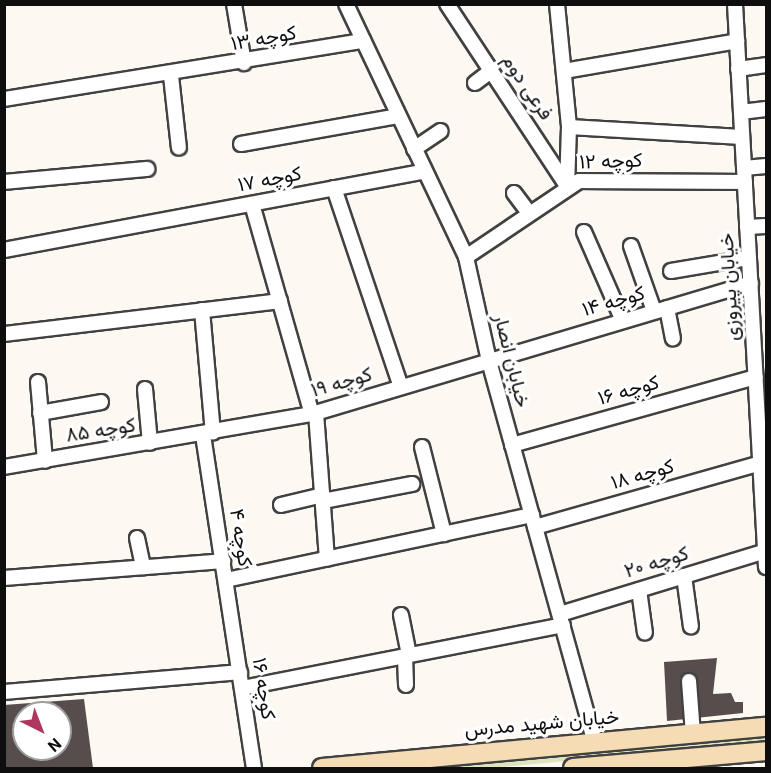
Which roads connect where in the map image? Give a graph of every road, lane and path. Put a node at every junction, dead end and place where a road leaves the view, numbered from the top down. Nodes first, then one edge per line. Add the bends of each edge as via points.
1 (234, 4) edge
2 (346, 4) edge
3 (557, 4) edge
4 (735, 4) edge
5 (450, 9) edge
6 (363, 41) junction
7 (737, 41) junction
8 (244, 63) junction
9 (766, 65) edge
10 (738, 69) junction
11 (491, 71) junction
12 (564, 71) junction
13 (171, 76) junction
14 (475, 83) dead end
15 (505, 92) junction
16 (4, 99) edge
17 (493, 100) dead end
18 (766, 109) edge
19 (741, 112) junction
20 (398, 116) junction
21 (569, 127) junction
22 (441, 131) dead end
23 (742, 137) junction
24 (241, 144) dead end
25 (179, 148) dead end
26 (414, 149) junction
27 (766, 166) edge
28 (744, 168) junction
29 (147, 169) dead end
30 (424, 171) junction
31 (4, 182) edge
32 (745, 182) junction
33 (567, 186) junction
34 (334, 188) junction
35 (514, 194) dead end
36 (252, 204) junction
37 (529, 213) junction
38 (766, 226) edge
39 (747, 227) junction
40 (584, 232) dead end
41 (631, 246) dead end
42 (4, 250) edge
43 (466, 257) junction
44 (749, 258) junction
45 (671, 271) dead end
46 (751, 290) junction
47 (280, 301) junction
48 (766, 303) edge
49 (202, 310) junction
50 (661, 310) junction
51 (623, 321) junction
52 (4, 334) edge
53 (673, 338) dead end
54 (489, 361) junction
55 (756, 377) junction
56 (38, 382) dead end
57 (400, 387) junction
58 (145, 389) dead end
59 (101, 402) dead end
60 (40, 413) junction
61 (314, 413) junction
62 (208, 434) junction
63 (150, 443) junction
64 (512, 446) junction
65 (422, 447) dead end
66 (762, 456) edge
67 (45, 461) junction
68 (4, 467) edge
69 (412, 484) dead end
70 (323, 498) junction
71 (280, 505) dead end
72 (534, 521) junction
73 (444, 534) junction
74 (137, 538) dead end
75 (766, 551) edge
76 (327, 559) junction
77 (222, 561) junction
78 (143, 567) junction
79 (766, 567) edge
80 (684, 576) junction
81 (4, 578) edge
82 (226, 580) junction
83 (639, 590) junction
84 (401, 615) dead end
85 (561, 620) junction
86 (691, 627) dead end
87 (645, 633) dead end
88 (407, 656) junction
89 (240, 672) junction
90 (689, 681) dead end
91 (406, 686) dead end
92 (242, 688) junction
93 (4, 692) edge
94 (766, 727) edge
95 (693, 734) junction
96 (596, 743) junction
97 (766, 751) edge
98 (599, 767) edge
99 (254, 768) edge
100 (322, 768) edge
101 (573, 768) edge

1 - 8 street
2 - 6 street, خیابان انصار
3 - 12 street
4 - 7 street, خیابان پیروزی
5 - 11 street, فرعی دوم
6 - 8 street, کوچه ۱۳
6 - 20 street, خیابان انصار
7 - 10 street, خیابان پیروزی
7 - 12 street
8 - 13 street, کوچه ۱۳
9 - 10 street
10 - 19 street, خیابان پیروزی
11 - 14 street
11 - 15 street, فرعی دوم
12 - 21 street
13 - 16 street, کوچه ۱۳
13 - 25 street
15 - 17 street
15 - 33 street, فرعی دوم via 531,143
18 - 19 street
19 - 23 street, خیابان پیروزی
20 - 24 street
20 - 26 street, خیابان انصار
21 - 23 street
21 - 33 street
22 - 26 street
23 - 28 street, خیابان پیروزی
26 - 30 street, خیابان انصار
27 - 28 street
28 - 32 street, خیابان پیروزی
29 - 31 street
30 - 34 street, کوچه ۱۷
30 - 43 street, خیابان انصار
32 - 33 street, کوچه ۱۲ via 579,181
32 - 39 street, خیابان پیروزی
33 - 37 street, کوچه ۱۲
34 - 36 street, کوچه ۱۷
34 - 57 street
35 - 37 street
36 - 42 street, کوچه ۱۷
36 - 47 street
37 - 43 street, کوچه ۱۲
38 - 39 street
39 - 44 street, خیابان پیروزی
40 - 51 street
41 - 50 street
43 - 54 street, خیابان انصار
44 - 45 street
44 - 46 street, خیابان پیروزی
46 - 48 street
46 - 50 street, کوچه ۱۴
46 - 55 street, خیابان پیروزی
47 - 49 street
47 - 61 street
49 - 52 street
49 - 62 street, کوچه ۴
50 - 51 street, کوچه ۱۴
50 - 53 street
51 - 54 street, کوچه ۱۴
54 - 57 street, کوچه ۱۹
54 - 64 street, خیابان انصار
55 - 64 street, کوچه ۱۶
55 - 66 street, خیابان پیروزی
56 - 60 street
57 - 61 street, کوچه ۱۹
58 - 63 street
59 - 60 street
60 - 67 street
61 - 62 street, کوچه ۱۹
61 - 70 street
62 - 63 street, کوچه ۸۵
62 - 77 street, کوچه ۴
63 - 67 street, کوچه ۸۵
64 - 72 street, خیابان انصار
65 - 73 street
66 - 72 street, کوچه ۱۸
66 - 75 street, خیابان پیروزی
67 - 68 street, کوچه ۸۵
69 - 70 street
70 - 71 street
70 - 76 street
72 - 73 street, کوچه ۱۸
72 - 85 street, خیابان انصار
73 - 76 street, کوچه ۴
74 - 78 street
75 - 79 street, خیابان پیروزی
75 - 80 street, کوچه ۲۰
76 - 82 street, کوچه ۴
77 - 78 street
77 - 82 street, کوچه ۴
78 - 81 street
80 - 83 street, کوچه ۲۰
80 - 86 street
82 - 89 street, کوچه ۱۶
83 - 85 street, کوچه ۲۰
83 - 87 street
84 - 88 street
85 - 88 street, کوچه ۲۰
85 - 96 street, خیابان انصار
88 - 91 street
88 - 92 street, کوچه ۲۰
89 - 92 street, کوچه ۱۶
89 - 93 street
90 - 95 street
92 - 99 street, کوچه ۱۶
94 - 95 main road, خیابان شهید مدرس
95 - 96 main road, خیابان شهید مدرس
96 - 100 main road, خیابان شهید مدرس
97 - 98 main road
98 - 101 main road

